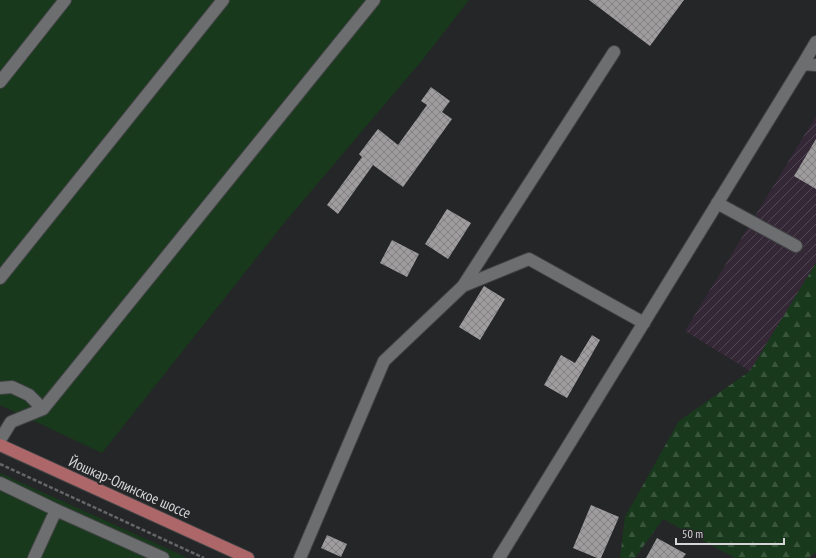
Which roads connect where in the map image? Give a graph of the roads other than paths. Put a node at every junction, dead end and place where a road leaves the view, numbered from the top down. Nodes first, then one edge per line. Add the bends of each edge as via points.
1 (66, 0) edge
2 (223, 0) edge
3 (374, 0) edge
4 (816, 42) edge
5 (614, 52) dead end
6 (803, 64) junction
7 (816, 65) edge
8 (0, 82) edge
9 (717, 203) junction
10 (796, 246) dead end
11 (0, 278) edge
12 (463, 286) junction
13 (644, 323) junction
14 (0, 388) edge
15 (43, 409) junction
16 (0, 440) edge
17 (0, 445) edge
18 (0, 483) edge
19 (56, 510) junction
20 (34, 558) edge
21 (163, 558) edge
22 (248, 558) edge
23 (300, 558) edge
24 (499, 558) edge

1 - 8 lane
2 - 11 lane
3 - 15 lane
4 - 6 lane
5 - 12 lane
6 - 7 lane
6 - 9 lane
9 - 10 lane
9 - 13 lane
12 - 13 lane via 528,259
12 - 23 lane via 384,361
13 - 24 lane
14 - 15 lane via 12,387 23,392
15 - 16 lane via 12,422
17 - 22 main road, Йошкар-Олинское шоссе
18 - 19 lane
19 - 20 lane
19 - 21 lane

